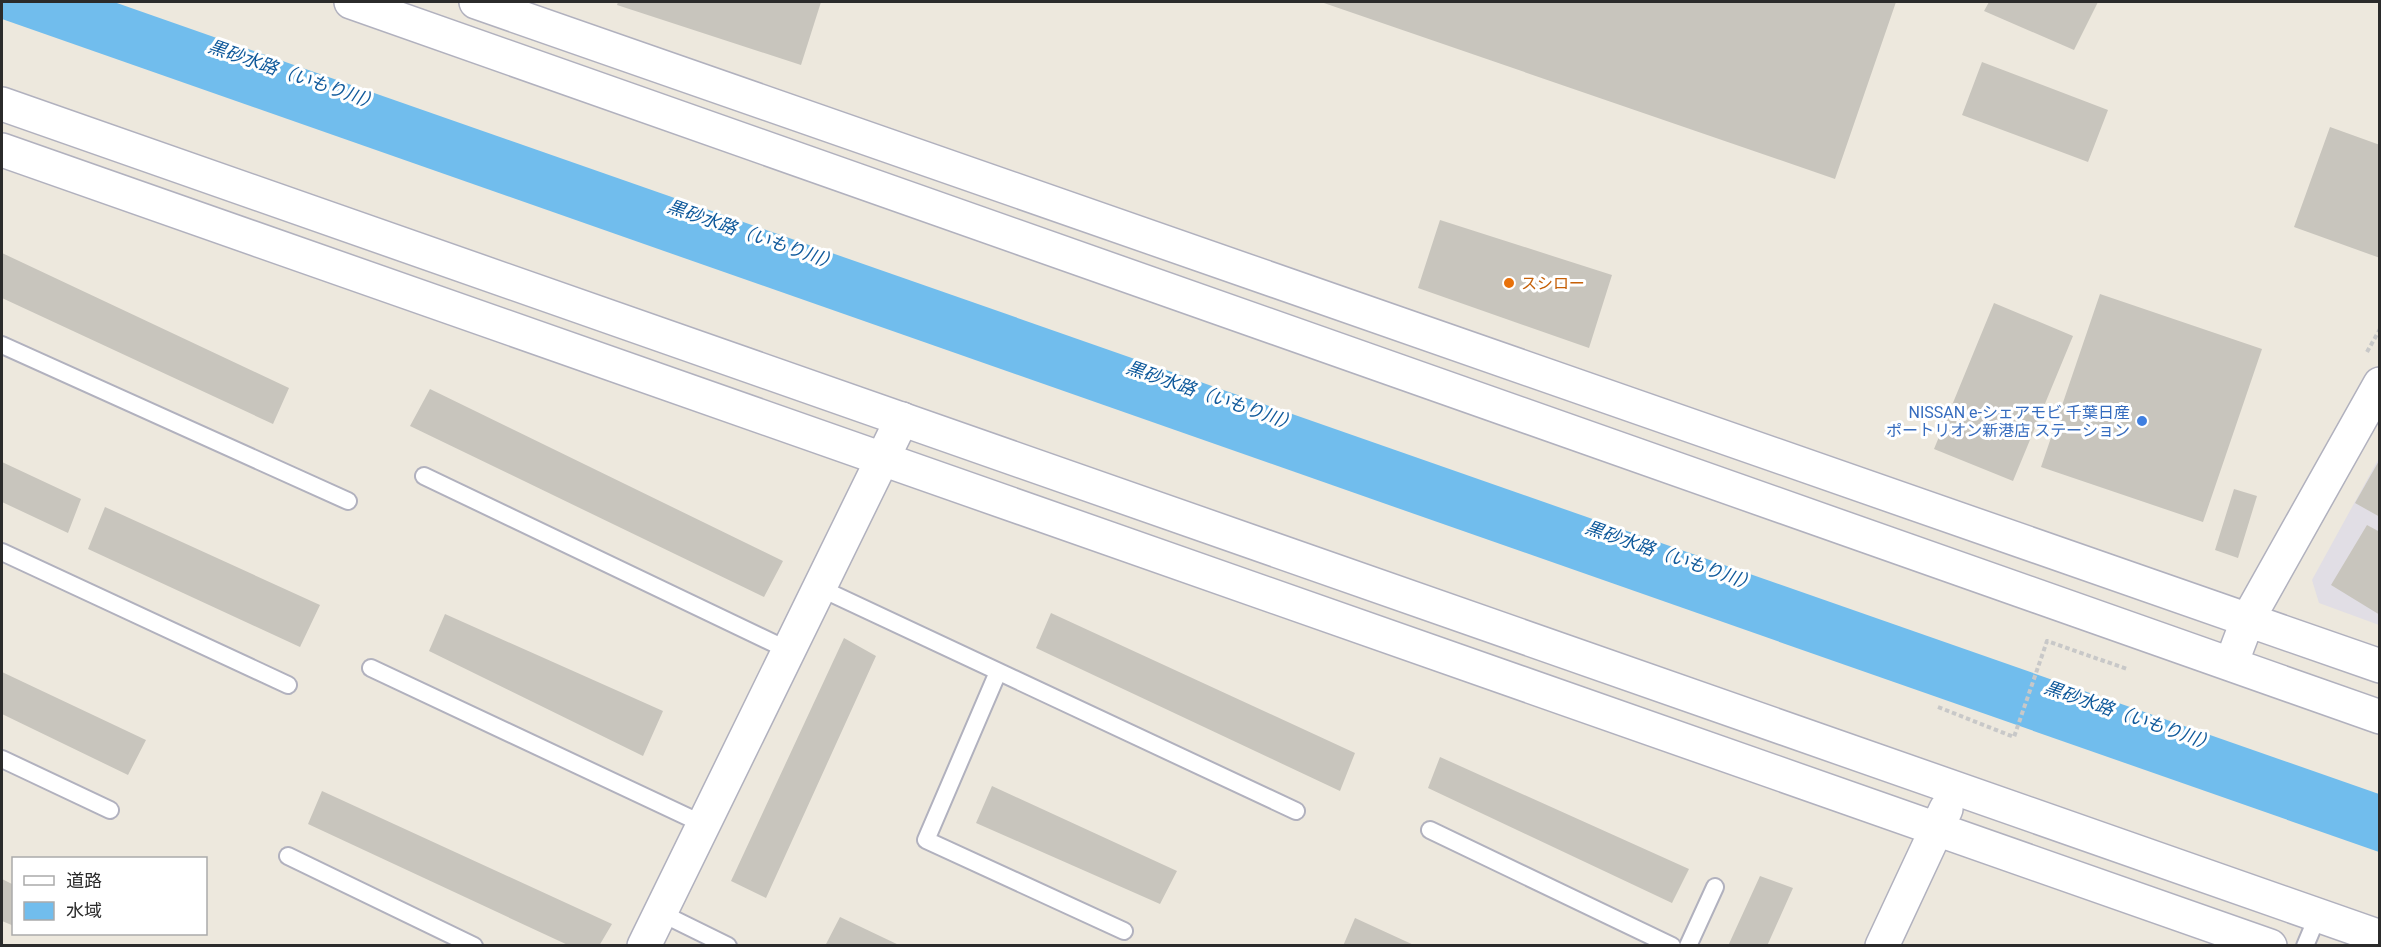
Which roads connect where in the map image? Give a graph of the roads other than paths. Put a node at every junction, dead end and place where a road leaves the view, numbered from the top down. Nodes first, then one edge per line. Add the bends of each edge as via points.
1 (351, 2) edge
2 (486, 3) edge
3 (472, 44) junction
4 (2, 104) edge
5 (2, 150) edge
6 (2, 345) edge
7 (2379, 384) edge
8 (902, 419) junction
9 (883, 459) junction
10 (424, 476) dead end
11 (348, 501) dead end
12 (2, 552) edge
13 (820, 588) junction
14 (2248, 619) junction
15 (790, 651) junction
16 (2231, 664) junction
17 (2379, 666) edge
18 (371, 668) dead end
19 (998, 672) junction
20 (288, 685) dead end
21 (2379, 717) edge
22 (2, 759) edge
23 (1956, 789) junction
24 (110, 810) dead end
25 (1296, 811) dead end
26 (705, 825) junction
27 (1937, 829) junction
28 (1430, 830) dead end
29 (288, 856) dead end
30 (1715, 887) dead end
31 (661, 913) junction
32 (2318, 915) junction
33 (1124, 931) dead end
34 (2379, 937) edge
35 (474, 945) edge
36 (644, 945) edge
37 (728, 945) edge
38 (1672, 945) edge
39 (1688, 945) edge
40 (1882, 945) edge
41 (2270, 945) edge
42 (2305, 945) edge

1 - 3 street
2 - 3 street
2 - 14 street
3 - 16 street
4 - 8 street
5 - 9 street
6 - 11 lane
7 - 14 street
8 - 9 street
8 - 23 street
9 - 13 street
9 - 27 street
10 - 15 lane
12 - 20 lane
13 - 15 street
13 - 19 lane
14 - 16 street
14 - 17 street
15 - 26 street
16 - 21 street
18 - 26 lane
19 - 25 lane
19 - 33 lane via 926,840
22 - 24 lane
23 - 27 street
23 - 32 street
26 - 31 street
27 - 40 street
27 - 41 street
28 - 38 lane
29 - 35 lane
30 - 39 lane
31 - 36 street
31 - 37 lane
32 - 34 street
32 - 42 lane

